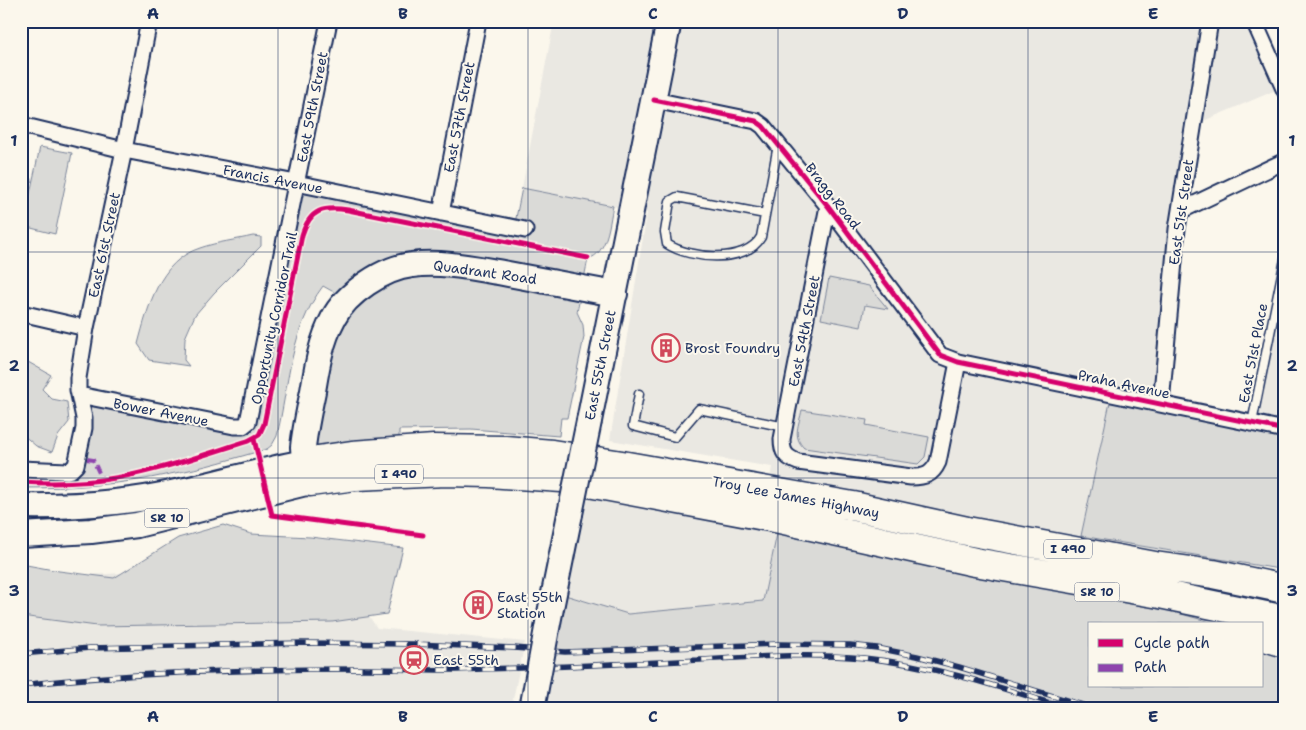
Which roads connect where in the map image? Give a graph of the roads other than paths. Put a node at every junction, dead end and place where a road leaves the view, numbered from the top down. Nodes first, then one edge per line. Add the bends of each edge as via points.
1 (149, 21) edge
2 (329, 21) edge
3 (478, 21) edge
4 (669, 21) edge
5 (1210, 21) edge
6 (1254, 21) edge
7 (1285, 91) edge
8 (654, 100) junction
9 (21, 125) edge
10 (778, 145) junction
11 (124, 150) junction
12 (1285, 161) edge
13 (296, 183) junction
14 (828, 206) junction
15 (1180, 211) junction
16 (441, 213) junction
17 (765, 214) junction
18 (525, 230) dead end
19 (1285, 259) edge
20 (614, 294) junction
21 (21, 313) edge
22 (86, 328) junction
23 (958, 362) junction
24 (639, 394) dead end
25 (79, 395) junction
26 (1161, 403) junction
27 (1252, 423) junction
28 (243, 426) joint
29 (784, 428) junction
30 (1285, 430) edge
31 (21, 469) edge
32 (307, 472) junction
33 (21, 506) edge
34 (853, 506) junction
35 (21, 535) edge
36 (975, 562) junction
37 (1285, 570) edge
38 (1285, 589) edge
39 (1285, 620) edge
40 (1211, 622) edge
41 (1264, 637) edge
42 (1285, 643) edge
43 (532, 709) edge

1 - 11 street, East 61st Street
2 - 13 street, East 59th Street
3 - 16 street, East 57th Street
4 - 8 main road, East 55th Street
5 - 15 street, East 51st Street
6 - 7 street
8 - 10 street, Bragg Road via 756,122
8 - 20 main road, East 55th Street
9 - 11 street, Francis Avenue
10 - 14 street, Bragg Road
10 - 17 lane
11 - 13 street, Francis Avenue
11 - 22 street, East 61st Street
12 - 15 street
13 - 16 street, Francis Avenue
13 - 28 street, East 59th Street via 250,413 248,422
14 - 23 street, Bragg Road via 940,355
14 - 29 street, East 54th Street
15 - 26 street, East 51st Street
16 - 18 street, Francis Avenue
17 - 17 lane via 761,237 756,245 742,252 713,257 676,250 667,244 665,232 670,201 677,198
19 - 27 lane, East 51st Place
20 - 32 main road, Quadrant Road via 442,264 412,265 381,275 348,300 334,317 326,335 303,441
20 - 43 main road, East 55th Street, bridge
21 - 22 street
22 - 25 street, East 61st Street
23 - 26 street, Praha Avenue
23 - 29 street, East 54th Street via 938,462 934,470 923,477 798,462 782,450
24 - 29 lane via 633,426 675,437 699,409
25 - 28 street, Bower Avenue
25 - 31 street, East 61st Street via 84,423 74,468 67,471
26 - 27 street, Praha Avenue
27 - 30 street, Praha Avenue
32 - 33 main road, SR 10 via 263,470 180,491 102,504
32 - 34 highway, Troy Lee James Highway / I 490 via 361,454 434,449 526,452 622,465
32 - 35 main road, SR 10 via 137,525
32 - 36 highway, Troy Lee James Highway / I 490 via 356,476 446,472 562,478 780,519
34 - 37 highway via 983,521
34 - 38 highway, Troy Lee James Highway / I 490 via 967,531
36 - 39 highway, Troy Lee James Highway / I 490
36 - 40 highway, SR 10
41 - 42 highway

